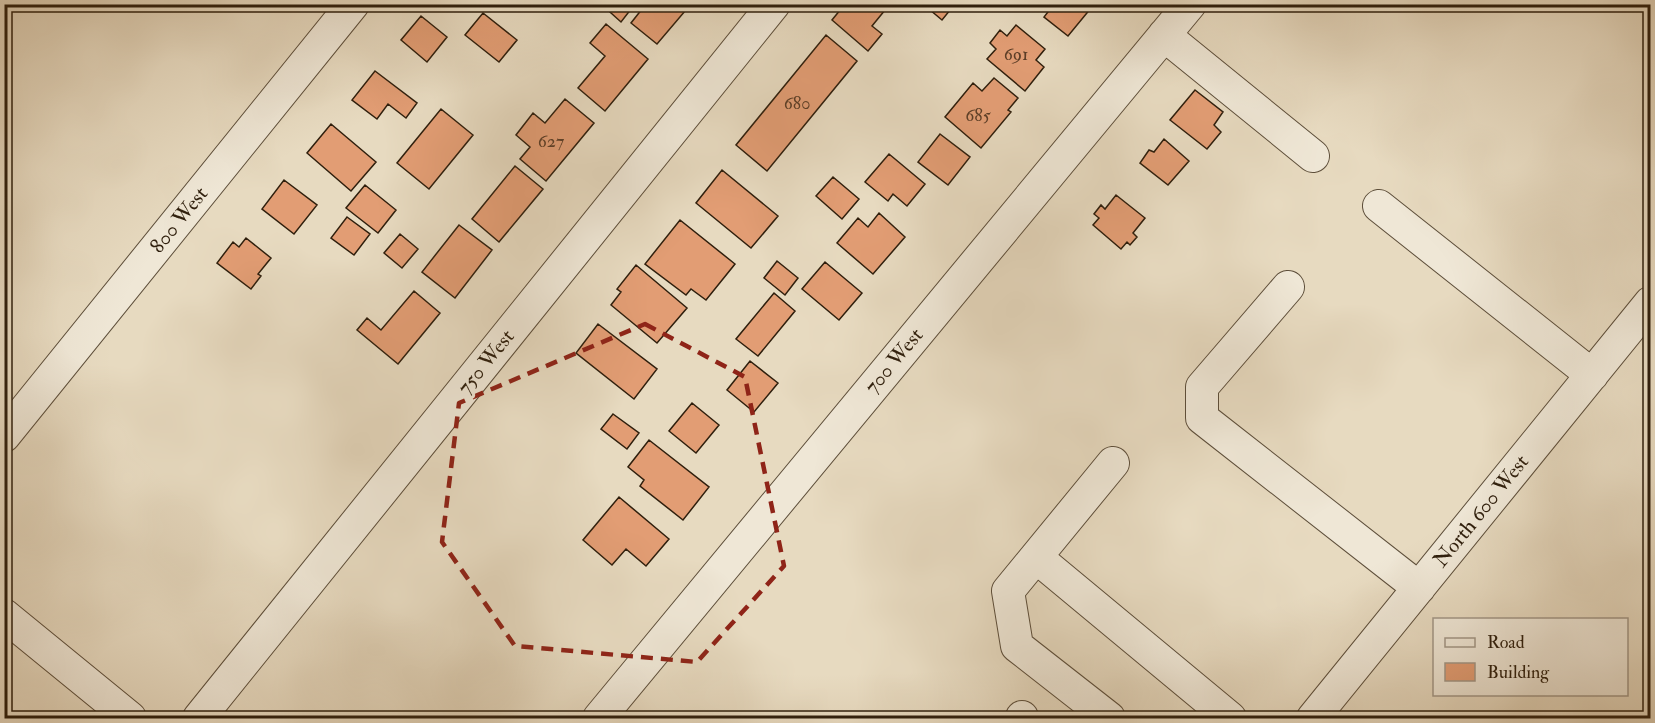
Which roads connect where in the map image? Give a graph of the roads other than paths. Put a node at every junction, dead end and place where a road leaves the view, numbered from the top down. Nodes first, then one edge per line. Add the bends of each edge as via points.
1 (353, 4) edge
2 (774, 4) edge
3 (1190, 4) edge
4 (1164, 35) junction
5 (1313, 156) dead end
6 (1379, 206) dead end
7 (1288, 287) dead end
8 (1650, 303) edge
9 (1592, 375) junction
10 (4, 436) edge
11 (1113, 463) dead end
12 (1036, 557) junction
13 (1419, 588) junction
14 (4, 615) edge
15 (130, 718) edge
16 (198, 718) edge
17 (599, 718) edge
18 (1109, 718) edge
19 (1230, 718) edge
20 (1312, 718) edge

1 - 10 street, 800 West
2 - 16 street, 750 West
3 - 4 street, 700 West
4 - 5 street
4 - 17 street, 700 West
6 - 9 street
7 - 13 street via 1202,387 1202,418
8 - 9 street, North 600 West
9 - 13 street, North 600 West
11 - 12 street
12 - 18 street via 1008,591 1017,646
12 - 19 street
13 - 20 street, North 600 West
14 - 15 street

